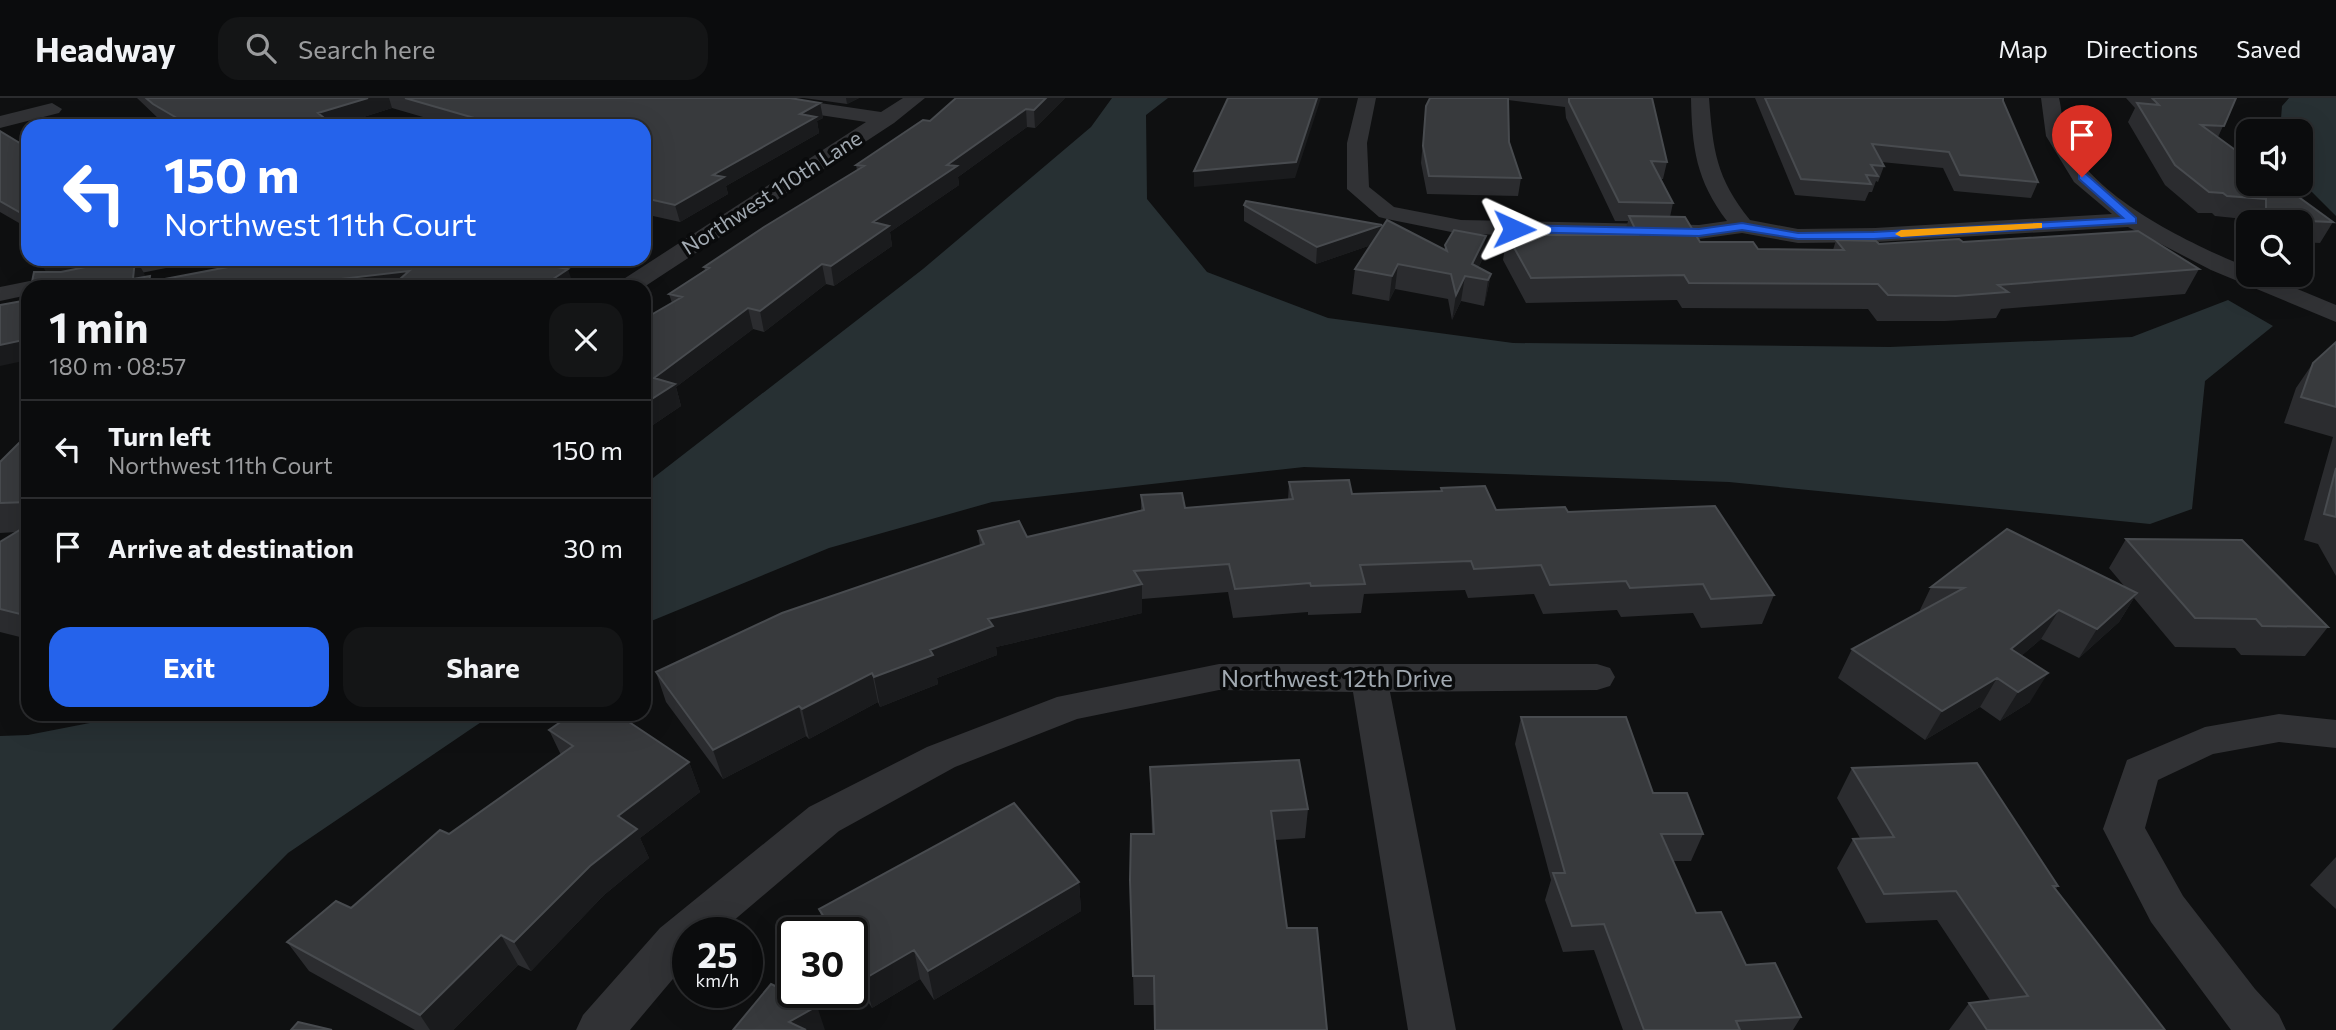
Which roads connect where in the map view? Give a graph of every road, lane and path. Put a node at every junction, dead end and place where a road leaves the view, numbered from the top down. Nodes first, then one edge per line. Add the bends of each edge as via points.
1 (748, 98) edge
2 (916, 98) edge
3 (1367, 98) edge
4 (1700, 98) edge
5 (2050, 98) edge
6 (52, 104) edge
7 (62, 119) edge
8 (887, 119) junction
9 (0, 122) edge
10 (2132, 220) junction
11 (1742, 226) junction
12 (654, 260) edge
13 (140, 266) edge
14 (648, 266) edge
15 (70, 280) edge
16 (635, 280) edge
17 (21, 290) edge
18 (0, 294) edge
19 (2336, 314) edge
20 (1597, 677) dead end
21 (1369, 679) junction
22 (2336, 734) edge
23 (600, 1030) edge
24 (1432, 1030) edge
25 (2262, 1030) edge

1 - 8 street
2 - 8 street, Northwest 110th Lane
3 - 11 street via 1359,120 1358,189 1387,212 1461,227 1699,232
4 - 11 street via 1702,145 1719,196
5 - 10 street via 2056,136 2082,177
6 - 7 street
6 - 9 street
8 - 12 street, Northwest 110th Lane
10 - 11 street via 1874,235 1798,236
10 - 19 street via 2220,265
13 - 15 street
14 - 16 street, Northwest 110th Lane
17 - 18 street
20 - 21 street, Northwest 12th Drive
21 - 23 street, Northwest 12th Drive via 1219,677 1069,707 941,757 824,819 676,942
21 - 24 street
22 - 25 street via 2279,728 2205,741 2141,771 2124,829 2167,909

